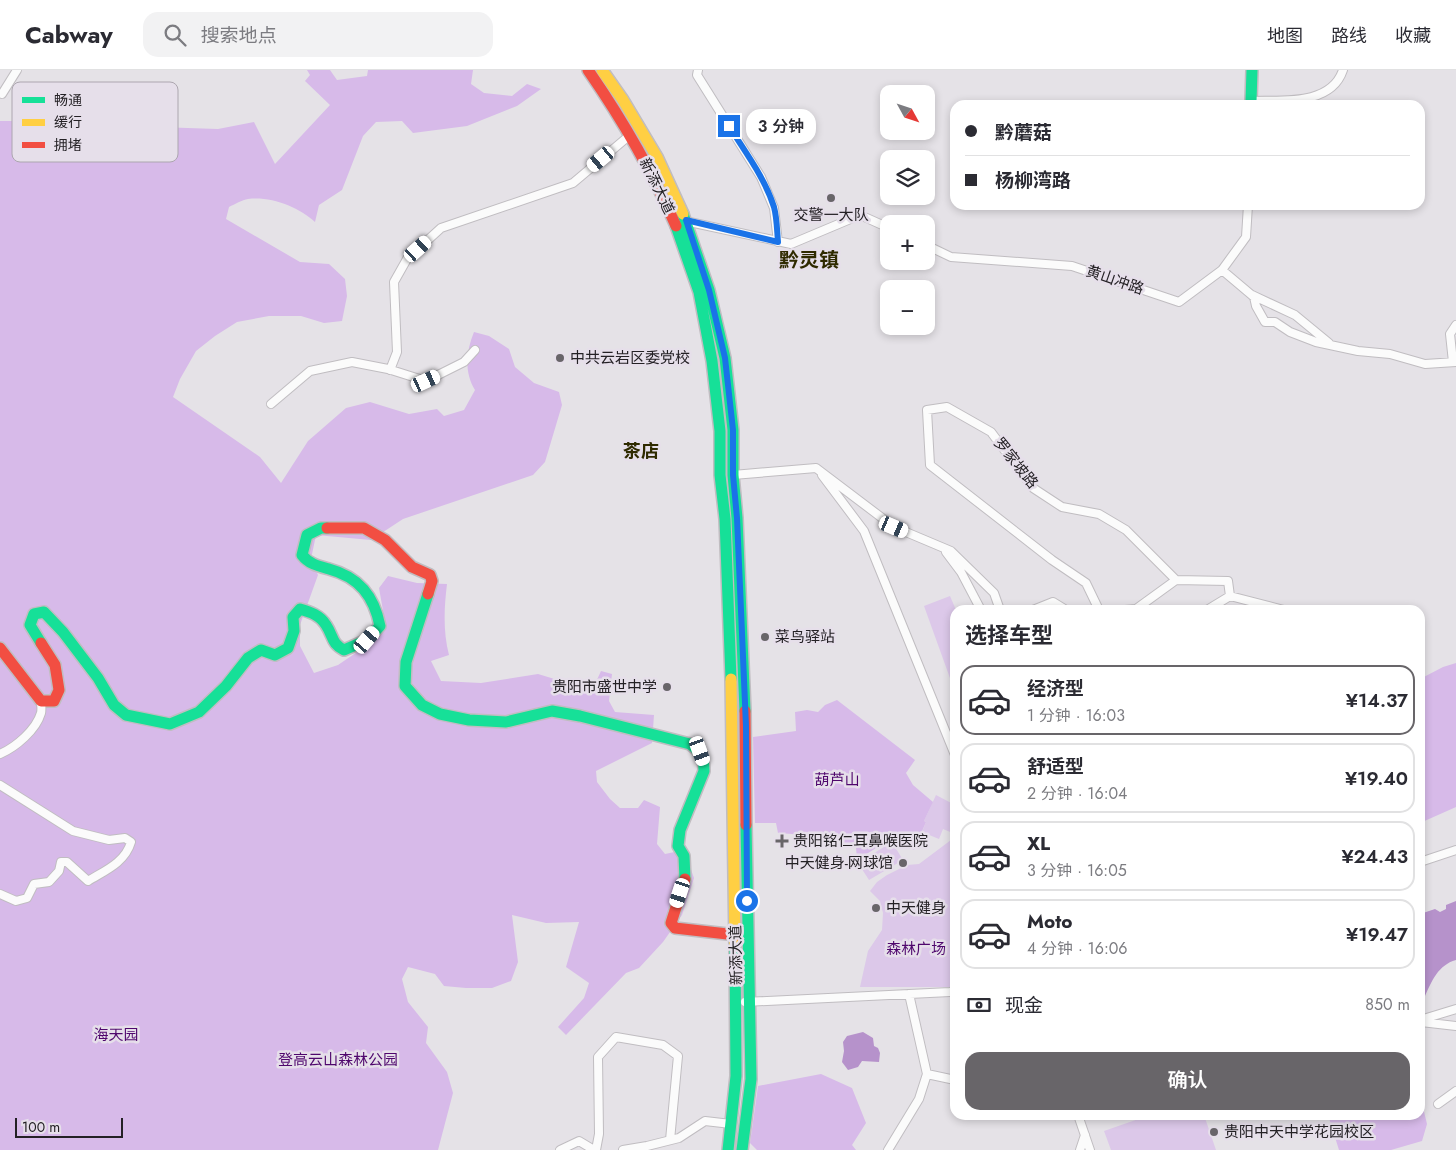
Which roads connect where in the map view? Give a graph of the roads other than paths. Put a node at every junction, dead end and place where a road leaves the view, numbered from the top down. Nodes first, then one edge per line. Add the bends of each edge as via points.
1 (17, 70) edge
2 (588, 70) edge
3 (602, 70) edge
4 (698, 70) edge
5 (1252, 70) edge
6 (1343, 70) edge
7 (2, 94) dead end
8 (1251, 100) edge
9 (1286, 100) edge
10 (630, 135) junction
11 (1248, 210) edge
12 (681, 223) junction
13 (880, 224) edge
14 (778, 242) junction
15 (935, 249) edge
16 (1222, 270) junction
17 (1254, 297) junction
18 (1456, 326) edge
19 (1330, 344) junction
20 (476, 350) dead end
21 (1454, 362) edge
22 (390, 370) junction
23 (271, 404) dead end
24 (816, 468) junction
25 (733, 475) junction
26 (944, 548) junction
27 (1176, 580) junction
28 (1230, 596) junction
29 (978, 605) edge
30 (998, 605) edge
31 (1046, 605) edge
32 (1058, 605) edge
33 (1097, 605) edge
34 (1140, 605) edge
35 (1215, 605) edge
36 (1265, 605) edge
37 (0, 648) edge
38 (41, 701) junction
39 (950, 743) edge
40 (0, 754) edge
41 (0, 785) edge
42 (1456, 850) edge
43 (1425, 860) edge
44 (0, 894) edge
45 (736, 935) junction
46 (950, 992) edge
47 (910, 994) junction
48 (750, 1002) junction
49 (737, 1003) junction
50 (1456, 1010) edge
51 (1425, 1019) edge
52 (1425, 1022) edge
53 (1456, 1026) edge
54 (927, 1074) junction
55 (950, 1079) edge
56 (1456, 1091) edge
57 (1438, 1104) dead end
58 (1080, 1120) edge
59 (731, 1124) junction
60 (1085, 1135) junction
61 (670, 1140) junction
62 (560, 1150) edge
63 (595, 1150) edge
64 (623, 1150) edge
65 (728, 1150) edge
66 (742, 1150) edge
67 (888, 1150) edge
68 (1080, 1150) edge
69 (1090, 1150) edge

1 - 7 street
2 - 10 main road, 新添大道
3 - 12 main road, 新添大道 via 656,157
4 - 14 street via 697,75 761,177 774,208
5 - 8 main road
6 - 9 street via 1340,80 1332,88 1310,98
10 - 12 main road, 新添大道
10 - 22 street via 573,183 441,228 407,259 394,282 397,352
11 - 16 street, 黄山冲路 via 1246,237
12 - 14 street
12 - 25 main road, 新添大道 via 709,290 725,358 733,430
12 - 45 main road, 新添大道 via 712,361 720,431 732,724
13 - 14 street via 860,215 791,244
15 - 16 street, 黄山冲路 via 951,257 1072,266 1180,302
16 - 17 street
17 - 19 street via 1295,315
17 - 19 street via 1265,322 1275,322 1290,332
18 - 21 street via 1450,334
19 - 21 street via 1390,354 1425,364
20 - 22 street via 464,362 426,381
22 - 23 street via 352,362 310,371
24 - 25 street
24 - 26 street via 894,527
24 - 39 street via 864,531
25 - 48 main road, 新添大道 via 746,726
26 - 29 street
26 - 30 street via 994,593
27 - 28 street via 1228,581
27 - 33 street, 罗家坡路 via 1126,530 1099,514 1062,507 1032,488 990,432 947,407 927,410 930,465 1086,583
27 - 34 street
28 - 35 street
28 - 36 street
31 - 32 street via 1053,602
37 - 38 main road
38 - 40 street via 41,712 31,731 7,752
38 - 45 main road via 54,700 59,690 55,665 30,625 34,614 44,612 98,678 114,705 126,715 170,724 200,712 248,658 261,650 275,655 288,648 294,631 293,617 300,609 314,613 326,624 335,645 344,650 367,640 380,626 377,608 360,583 337,571 307,563 302,555 307,535 321,528 364,528 385,540 412,567 430,576 432,581 406,662 405,686 422,705 454,717 506,722 552,711 690,744 700,751 704,771 680,830 678,846 684,856 685,878 670,923 675,928
41 - 44 street via 73,831 109,840 125,838 131,842 118,862 88,881 67,862 61,862 59,871 49,882 34,884 28,898 16,901
42 - 43 street
45 - 49 main road, 新添大道
46 - 47 street
47 - 48 street
47 - 54 street
48 - 49 street
48 - 66 main road, 新添大道 via 751,1079
49 - 59 main road, 新添大道 via 736,1076
50 - 51 street
52 - 53 street
54 - 55 street
54 - 67 street via 919,1099
56 - 57 street
58 - 60 street
59 - 61 street via 705,1121 679,1138
59 - 65 main road, 新添大道
60 - 68 street
60 - 69 street
61 - 63 street via 678,1056 663,1044 616,1037 598,1057 599,1134
61 - 64 street
62 - 63 street via 579,1141

